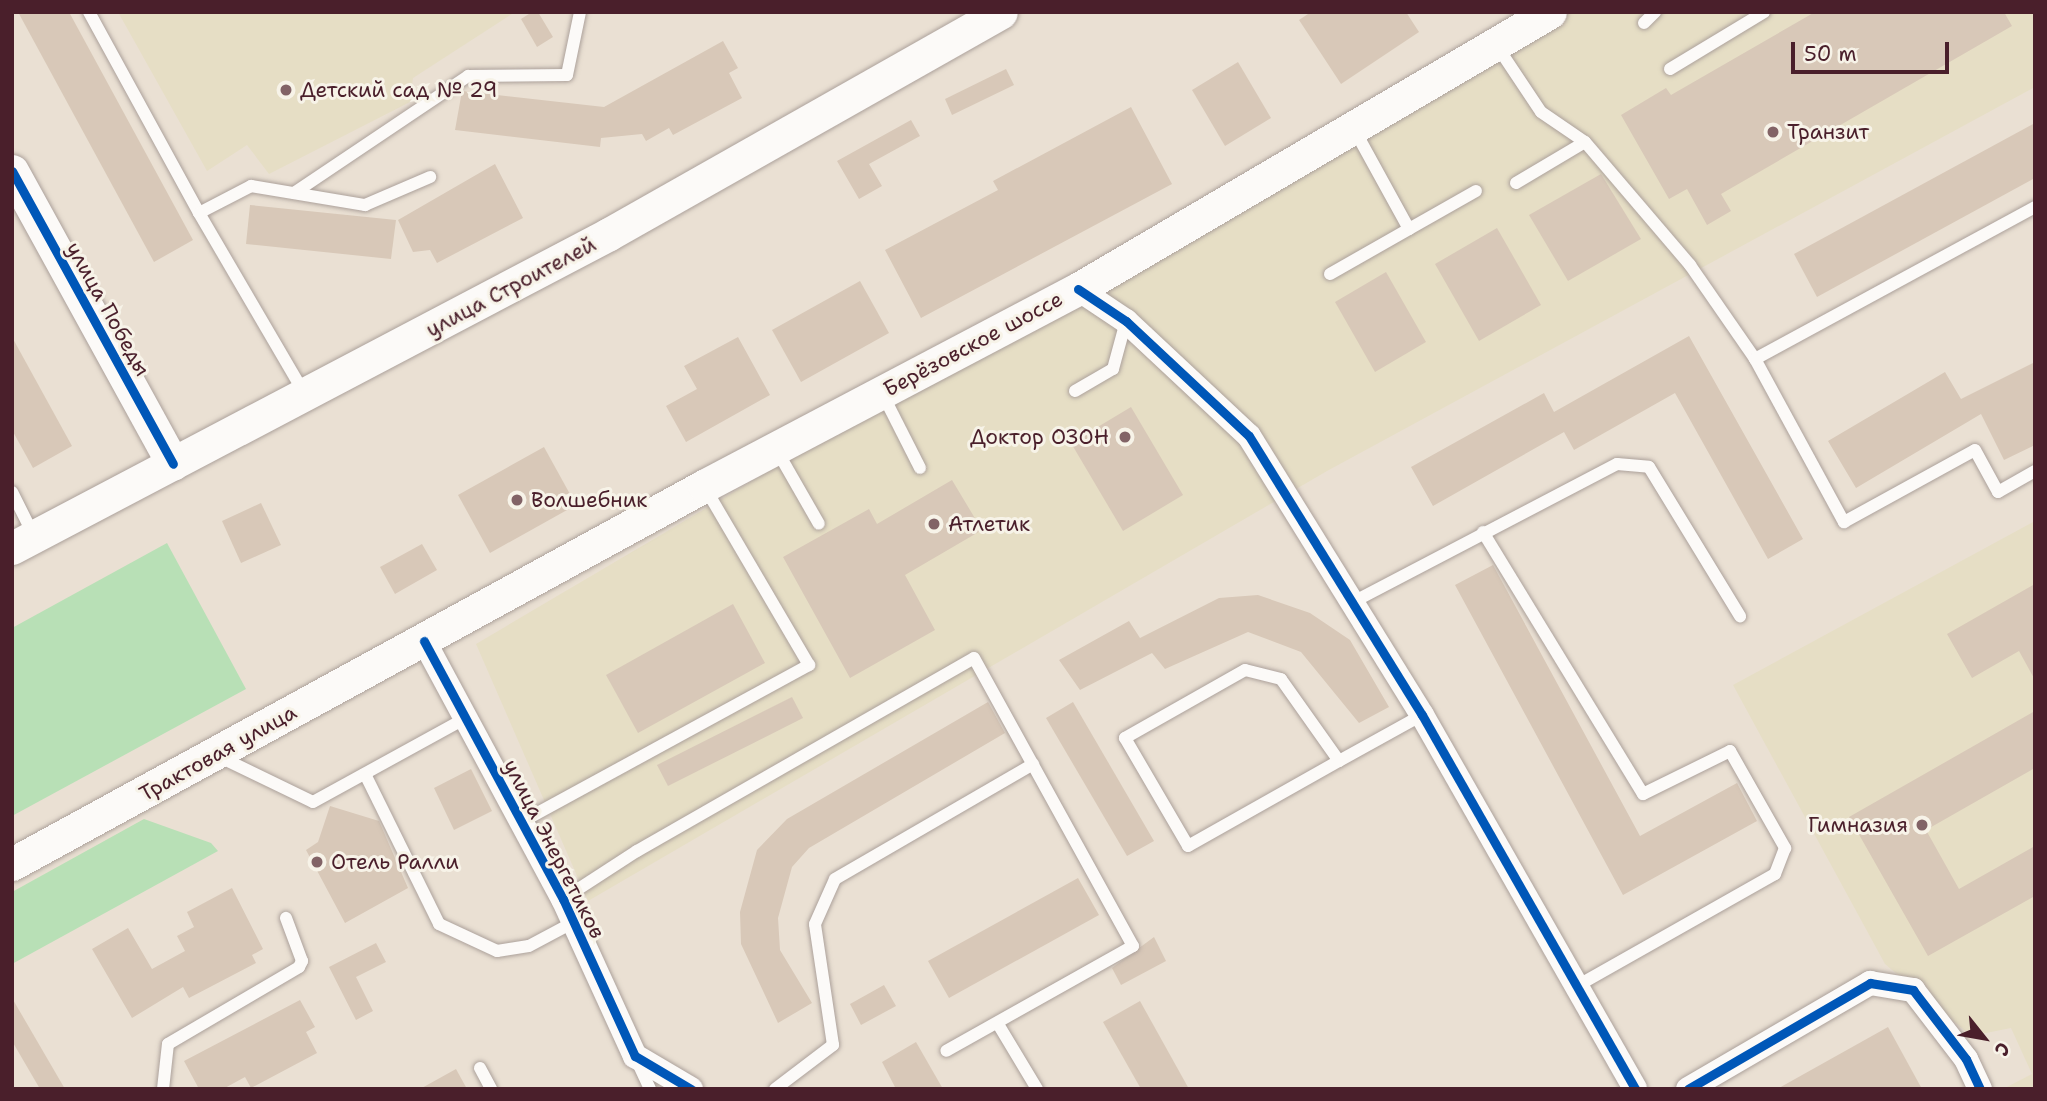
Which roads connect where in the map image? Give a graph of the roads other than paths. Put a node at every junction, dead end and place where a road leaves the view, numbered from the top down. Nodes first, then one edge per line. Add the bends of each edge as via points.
1 (89, 12) edge
2 (580, 12) edge
3 (1001, 12) edge
4 (1550, 12) edge
5 (1654, 12) edge
6 (1764, 12) edge
7 (1742, 18) edge
8 (1644, 23) dead end
9 (1497, 46) junction
10 (1670, 69) dead end
11 (1353, 129) junction
12 (1585, 142) junction
13 (12, 171) edge
14 (430, 177) dead end
15 (1516, 183) dead end
16 (1476, 191) dead end
17 (294, 193) junction
18 (2035, 206) edge
19 (199, 213) junction
20 (1409, 229) junction
21 (1330, 274) dead end
22 (1078, 289) junction
23 (1126, 321) junction
24 (1755, 359) junction
25 (1074, 391) dead end
26 (881, 393) junction
27 (306, 396) junction
28 (776, 449) junction
29 (173, 464) junction
30 (920, 468) dead end
31 (2035, 471) edge
32 (704, 486) junction
33 (12, 492) edge
34 (819, 524) dead end
35 (1483, 533) junction
36 (23, 542) edge
37 (1353, 602) junction
38 (1740, 616) dead end
39 (424, 640) junction
40 (1422, 715) junction
41 (466, 718) junction
42 (216, 755) junction
43 (1339, 761) junction
44 (1033, 764) junction
45 (365, 774) junction
46 (523, 821) junction
47 (12, 864) edge
48 (563, 898) junction
49 (286, 918) dead end
50 (574, 922) junction
51 (1579, 985) junction
52 (998, 1024) junction
53 (946, 1051) dead end
54 (635, 1056) junction
55 (480, 1068) dead end
56 (163, 1089) edge
57 (491, 1089) edge
58 (650, 1089) edge
59 (691, 1089) edge
60 (775, 1089) edge
61 (1037, 1089) edge
62 (1635, 1089) edge
63 (1688, 1089) edge
64 (1980, 1089) edge

1 - 19 lane
2 - 17 lane via 567,75 468,76
3 - 27 main road, улица Строителей via 609,234
4 - 9 main road, Берёзовское шоссе
5 - 8 lane
6 - 7 lane
7 - 10 lane
9 - 11 main road, Берёзовское шоссе
9 - 12 lane via 1541,112
11 - 20 lane
11 - 22 main road, Берёзовское шоссе
12 - 15 lane
12 - 24 lane via 1690,265
13 - 29 main road, улица Победы
14 - 17 lane via 365,205
16 - 20 lane
17 - 19 lane via 251,186
18 - 24 lane
19 - 27 lane
20 - 21 lane
22 - 23 street
22 - 26 main road, Берёзовское шоссе
23 - 25 lane via 1113,369
23 - 37 street via 1249,436
24 - 31 lane via 1844,522 1975,450 1998,492
26 - 28 main road, Берёзовское шоссе
26 - 30 lane
27 - 29 main road, улица Строителей
28 - 32 main road, Берёзовское шоссе
28 - 34 lane
29 - 36 main road, улица Строителей
32 - 39 main road, Берёзовское шоссе
32 - 46 lane via 809,666
33 - 36 lane
35 - 37 lane
35 - 38 lane via 1617,464 1649,467
35 - 51 lane via 1643,793 1730,751 1785,848 1775,874
37 - 40 street
39 - 41 street, улица Энергетиков
39 - 42 main road, Трактовая улица
40 - 43 lane
40 - 51 street
41 - 45 lane
41 - 46 street, улица Энергетиков
42 - 45 lane via 313,802
42 - 47 main road, Трактовая улица
43 - 43 lane via 1281,679 1245,670 1125,738 1188,846
44 - 48 lane via 974,658
44 - 52 lane via 1133,946
44 - 60 lane via 835,879 815,924 833,1045
45 - 50 lane via 439,924 497,951 529,946
46 - 48 street, улица Энергетиков
48 - 50 street, улица Энергетиков
49 - 56 lane via 302,961 299,967 168,1044
50 - 54 street, улица Энергетиков
51 - 62 street
52 - 53 lane
52 - 61 lane
54 - 58 lane
54 - 59 street
55 - 57 lane
63 - 64 street via 1870,983 1913,990 1966,1059

